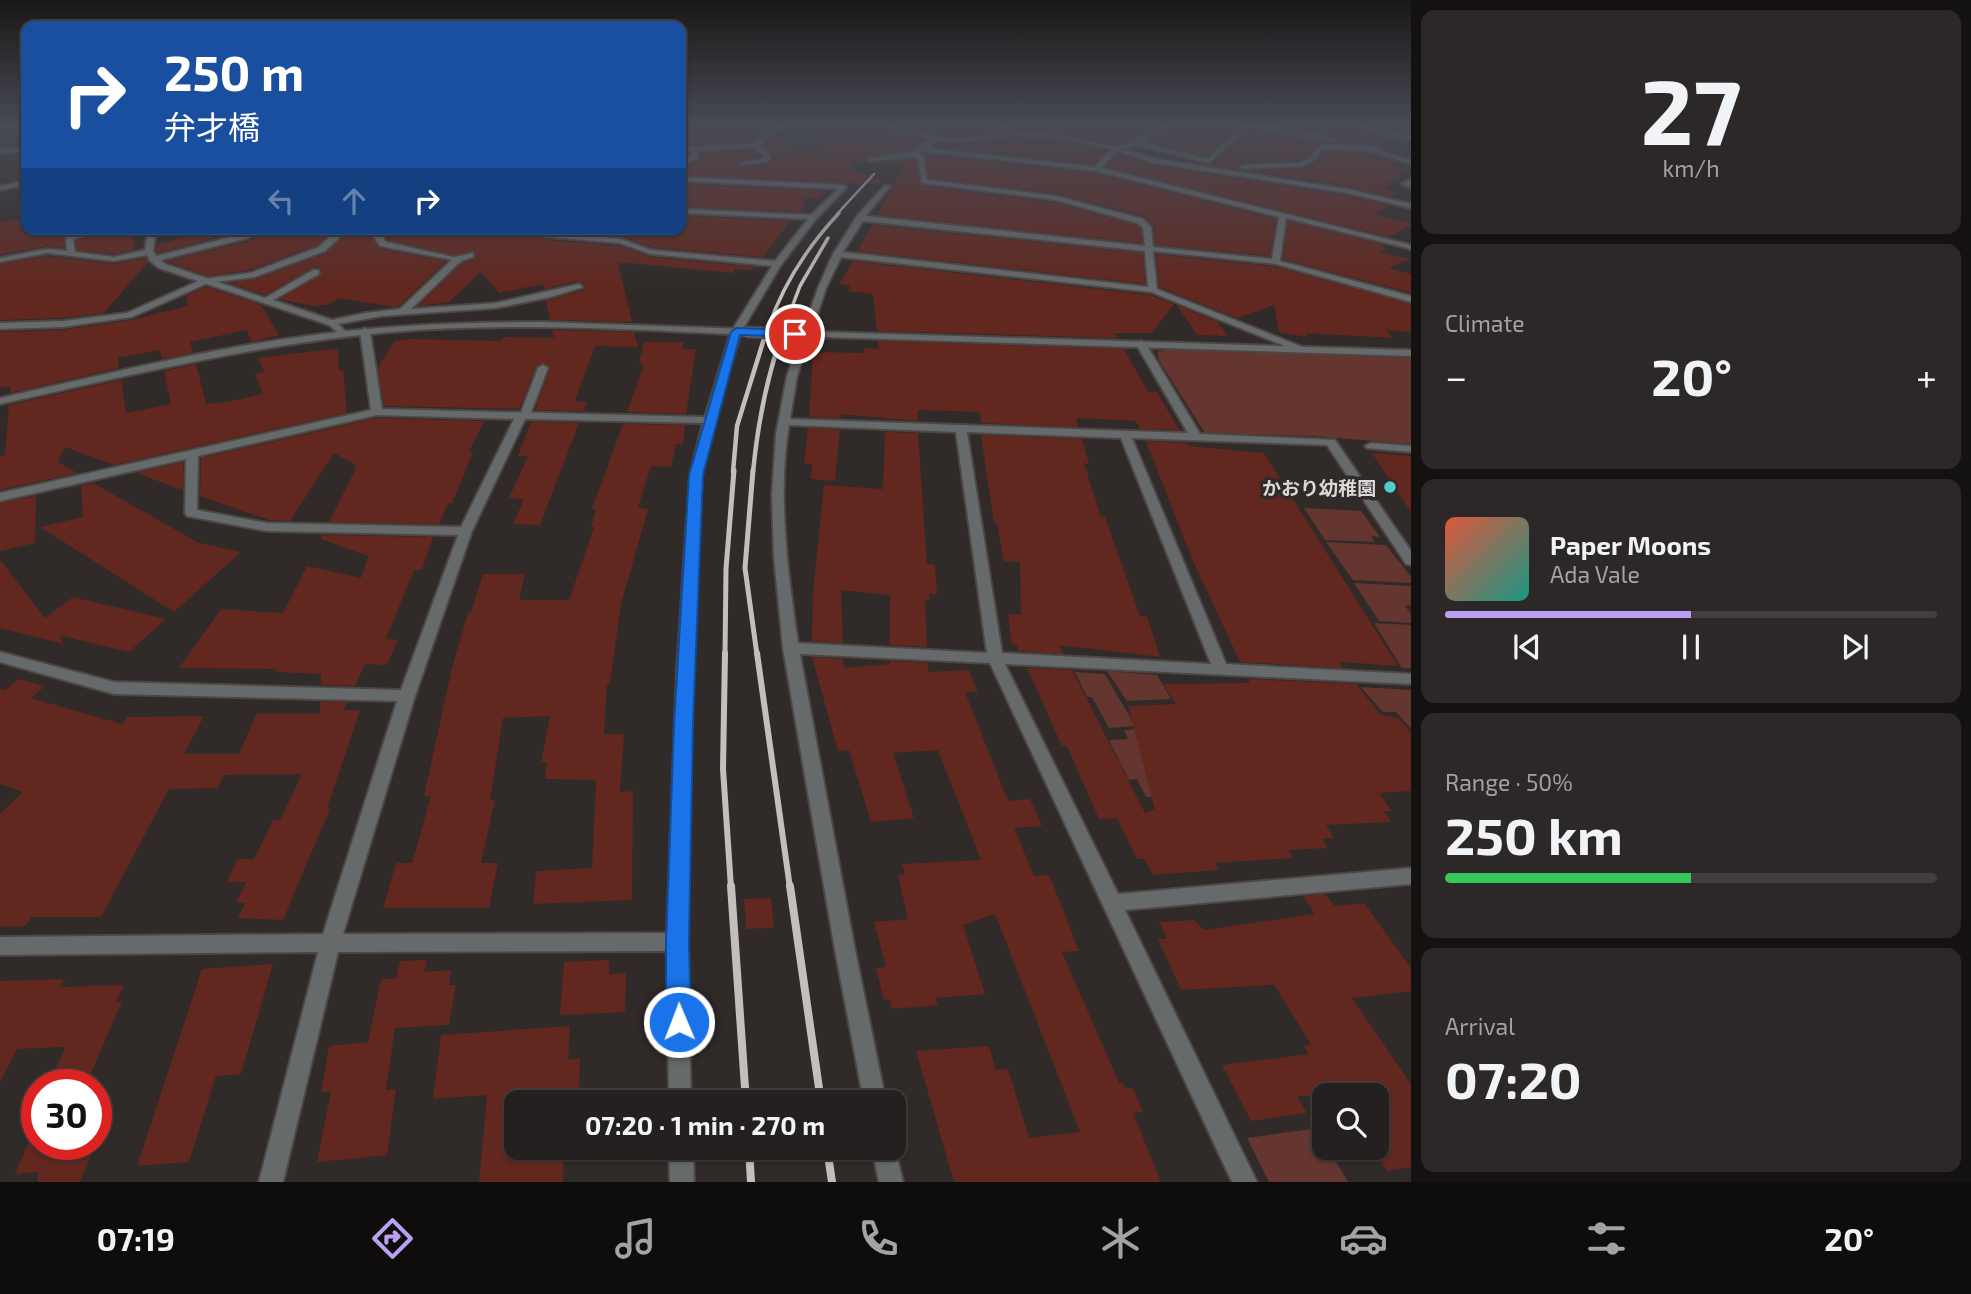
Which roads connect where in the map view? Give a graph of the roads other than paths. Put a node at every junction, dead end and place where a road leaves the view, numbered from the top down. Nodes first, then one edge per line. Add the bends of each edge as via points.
1 (686, 179) edge
2 (924, 179) edge
3 (1136, 179) edge
4 (1272, 179) edge
5 (852, 182) dead end
6 (21, 183) edge
7 (887, 186) dead end
8 (912, 186) dead end
9 (844, 187) junction
10 (0, 188) edge
11 (1033, 195) junction
12 (1411, 206) edge
13 (686, 211) edge
14 (1283, 216) junction
15 (813, 217) junction
16 (860, 218) junction
17 (80, 235) edge
18 (152, 235) edge
19 (247, 235) edge
20 (337, 235) edge
21 (377, 235) edge
22 (548, 235) edge
23 (1411, 247) edge
24 (1148, 248) junction
25 (837, 254) junction
26 (72, 255) junction
27 (151, 255) junction
28 (470, 255) dead end
29 (458, 259) junction
30 (0, 260) edge
31 (1276, 261) junction
32 (777, 264) junction
33 (316, 272) dead end
34 (206, 281) junction
35 (579, 287) dead end
36 (1153, 290) junction
37 (1411, 299) edge
38 (264, 302) junction
39 (403, 311) junction
40 (332, 323) junction
41 (0, 326) edge
42 (365, 331) junction
43 (741, 332) junction
44 (800, 333) junction
45 (343, 334) junction
46 (1141, 344) junction
47 (1297, 348) junction
48 (1411, 353) edge
49 (543, 368) dead end
50 (0, 401) edge
51 (377, 412) junction
52 (523, 415) junction
53 (709, 420) junction
54 (784, 422) junction
55 (961, 427) junction
56 (1125, 434) junction
57 (1196, 437) junction
58 (1371, 446) dead end
59 (1411, 449) edge
60 (192, 454) junction
61 (0, 497) edge
62 (467, 531) junction
63 (1411, 561) edge
64 (791, 648) junction
65 (0, 657) edge
66 (995, 658) junction
67 (1220, 668) junction
68 (1411, 679) edge
69 (407, 695) junction
70 (1411, 876) edge
71 (1112, 903) junction
72 (677, 942) junction
73 (330, 943) junction
74 (0, 946) edge
75 (680, 1090) edge
76 (873, 1090) edge
77 (681, 1160) edge
78 (886, 1160) edge
79 (271, 1182) edge
80 (682, 1182) edge
81 (891, 1182) edge
82 (1245, 1182) edge

1 - 9 street
2 - 11 street
3 - 14 street
4 - 12 street
5 - 9 street
6 - 10 street
7 - 16 street
8 - 11 street
9 - 15 street
11 - 24 street via 1140,221 1147,227
13 - 15 street
14 - 23 street
14 - 31 street
15 - 32 street
16 - 24 street
16 - 25 street
17 - 26 street via 69,238
18 - 27 street
19 - 27 street
20 - 34 street via 321,248 252,275
21 - 29 street via 383,244
22 - 32 street via 621,241 650,252
24 - 31 street
24 - 36 street
25 - 36 street
25 - 44 street via 811,323
26 - 27 street via 114,259
26 - 30 street via 47,251
27 - 34 street via 162,266
28 - 29 street
29 - 39 street
31 - 37 street
32 - 43 street via 754,297
33 - 38 street
34 - 38 street
34 - 41 street via 129,314 63,324
35 - 39 street via 517,303
36 - 47 street
38 - 40 street
39 - 40 street
40 - 45 street
42 - 43 street via 521,324
42 - 45 street
42 - 51 street
43 - 44 street, bridge
43 - 53 street
44 - 46 street
44 - 54 street
45 - 50 street via 188,359
46 - 47 street
46 - 57 street
47 - 48 street
49 - 52 street
51 - 52 street
51 - 60 street
52 - 53 street
52 - 62 street
53 - 72 street via 696,475
54 - 55 street
54 - 64 street via 779,482
55 - 56 street
55 - 66 street
56 - 57 street
56 - 67 street
57 - 63 street via 1331,442
58 - 59 street
60 - 61 street
60 - 62 street via 191,513 267,527
62 - 69 street
64 - 66 street
64 - 76 street
65 - 69 street via 114,688
66 - 67 street
66 - 71 street
67 - 68 street
69 - 73 street
70 - 71 street
71 - 82 street
72 - 73 street
72 - 75 street
73 - 74 street
73 - 79 street
77 - 80 street
78 - 81 street

